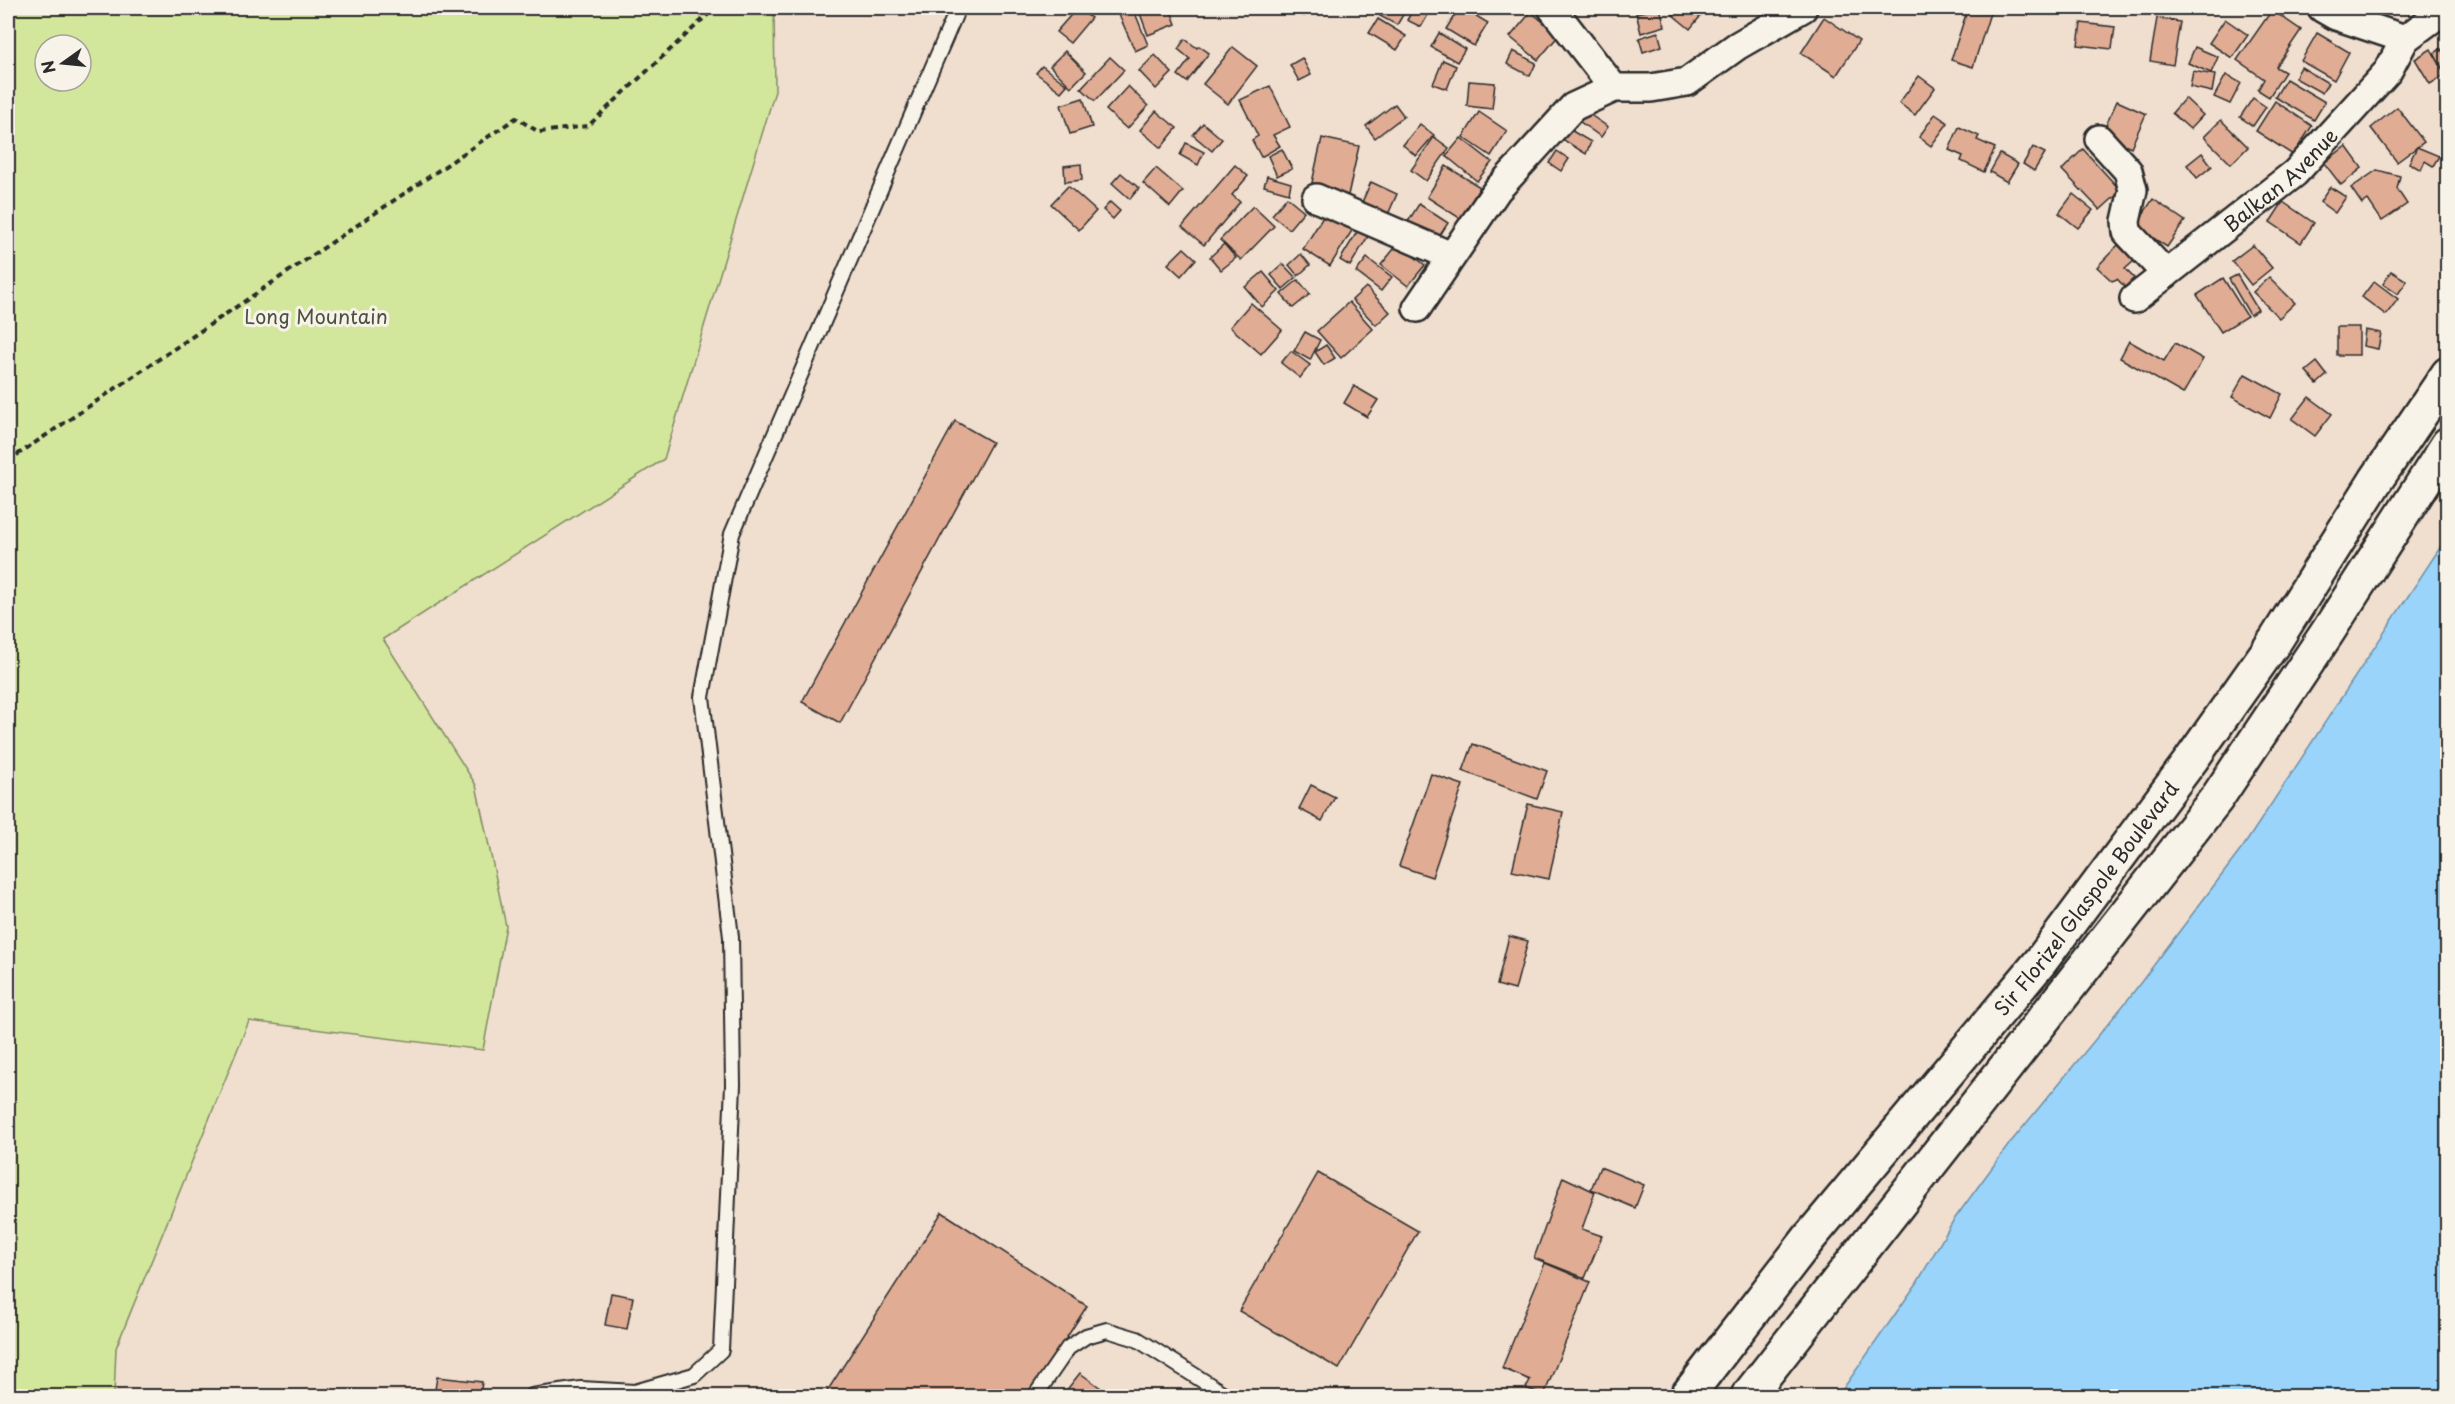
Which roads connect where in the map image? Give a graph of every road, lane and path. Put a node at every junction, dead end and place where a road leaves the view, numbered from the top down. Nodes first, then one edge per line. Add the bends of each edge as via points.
1 (715, 8) edge
2 (958, 8) edge
3 (1552, 8) edge
4 (1803, 8) edge
5 (2322, 8) edge
6 (2447, 8) edge
7 (2405, 39) junction
8 (1614, 88) junction
9 (2098, 140) dead end
10 (1316, 198) dead end
11 (1451, 256) junction
12 (2166, 274) junction
13 (2134, 299) dead end
14 (1417, 308) dead end
15 (2448, 374) edge
16 (2448, 444) edge
17 (8, 461) edge
18 (532, 1396) edge
19 (1035, 1396) edge
20 (1227, 1396) edge
21 (1687, 1396) edge
22 (1748, 1396) edge

1 - 17 path via 588,126 539,132 516,118
2 - 18 lane via 732,534 702,697 731,937 733,1085 721,1350 694,1375 635,1392 581,1389
3 - 8 street
4 - 8 street via 1737,46 1688,82
5 - 7 street
6 - 7 street
7 - 12 street, Balkan Avenue via 2388,71 2295,173
8 - 11 street via 1573,107 1497,190
9 - 12 street via 2128,171 2133,190 2127,232
10 - 11 street
11 - 14 street
12 - 13 street, Balkan Avenue
15 - 21 highway, Sir Florizel Glaspole Boulevard via 2275,641 2191,760 2048,952 1810,1237
16 - 22 highway via 2217,798
19 - 20 lane via 1068,1348 1086,1336 1107,1330 1137,1339

